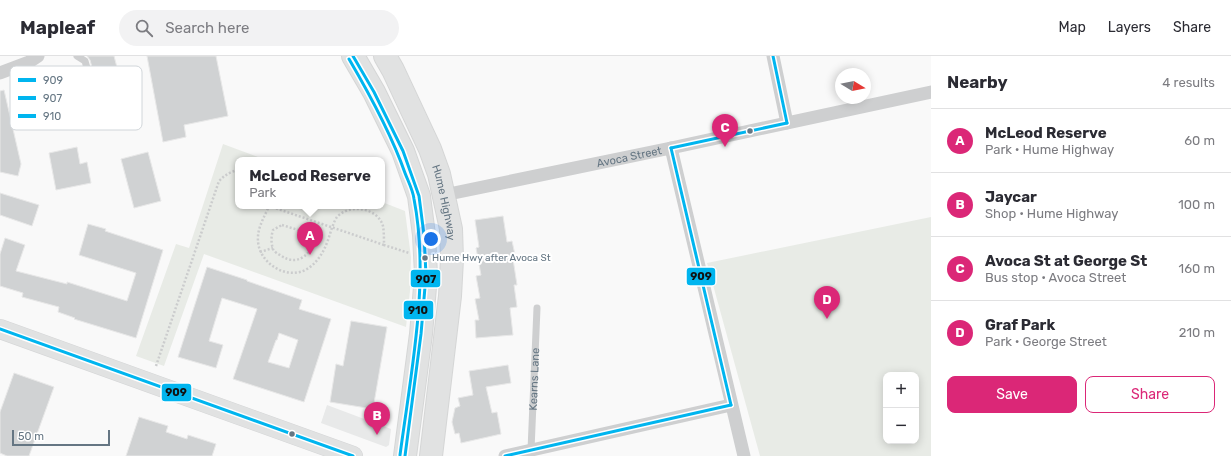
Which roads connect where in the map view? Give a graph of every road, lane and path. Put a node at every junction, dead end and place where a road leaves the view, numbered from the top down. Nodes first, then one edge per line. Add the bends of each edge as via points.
1 (38, 56) edge
2 (77, 56) edge
3 (353, 56) edge
4 (385, 56) edge
5 (773, 56) edge
6 (18, 66) edge
7 (86, 66) edge
8 (10, 69) edge
9 (0, 73) edge
10 (931, 92) edge
11 (787, 123) junction
12 (671, 148) junction
13 (235, 171) edge
14 (444, 195) junction
15 (268, 209) edge
16 (278, 209) edge
17 (351, 209) edge
18 (361, 209) edge
19 (332, 227) junction
20 (384, 244) junction
21 (273, 248) junction
22 (260, 252) junction
23 (413, 254) dead end
24 (538, 308) dead end
25 (0, 329) edge
26 (156, 366) dead end
27 (731, 405) junction
28 (523, 453) edge
29 (353, 456) edge
30 (405, 456) edge
31 (431, 456) edge
32 (505, 456) edge
33 (744, 456) edge

1 - 6 street
2 - 7 lane via 85,61
3 - 30 highway, Hume Highway via 403,151 419,196 426,276
4 - 14 highway, Hume Highway via 430,149
5 - 11 street
8 - 9 street
10 - 11 street, Avoca Street
11 - 12 street, Avoca Street
12 - 14 street, Avoca Street
12 - 27 street
13 - 26 path via 219,181
14 - 31 highway, Hume Highway via 451,229 452,259
15 - 22 path via 258,230
16 - 19 path
17 - 19 path via 338,216
18 - 20 path via 372,212 379,219 383,226
19 - 20 path
19 - 22 path via 323,251 315,263 306,270 289,272 274,267
20 - 23 path
21 - 21 path via 285,259 292,261 304,256 311,248 312,242 308,233 282,225 272,230
21 - 22 path
24 - 28 lane, Kearns Lane
25 - 29 street
27 - 28 street
27 - 33 street
28 - 32 street

